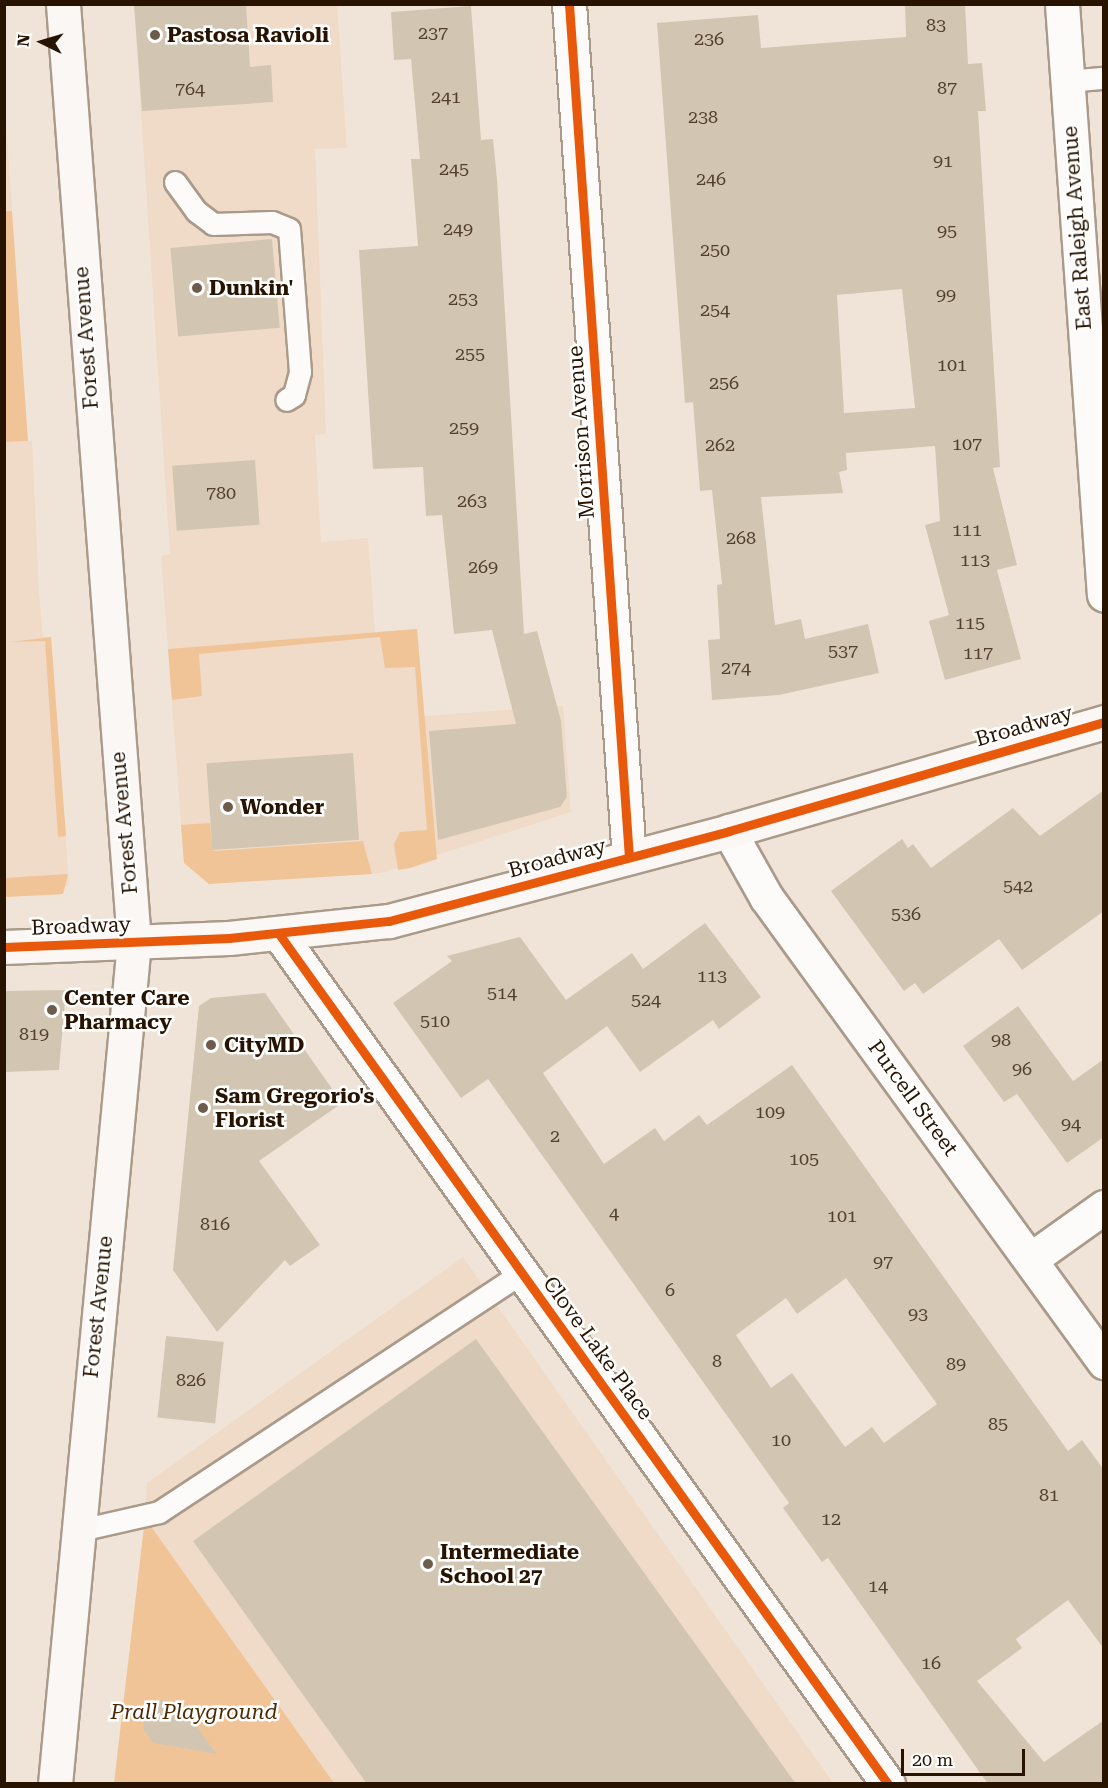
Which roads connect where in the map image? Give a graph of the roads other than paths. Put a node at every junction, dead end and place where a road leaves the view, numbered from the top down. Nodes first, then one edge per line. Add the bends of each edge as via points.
1 (63, 4) edge
2 (569, 4) edge
3 (1062, 4) edge
4 (1104, 78) edge
5 (1067, 81) junction
6 (175, 182) dead end
7 (286, 400) dead end
8 (1104, 595) edge
9 (1104, 722) edge
10 (729, 831) junction
11 (629, 857) junction
12 (279, 934) junction
13 (134, 942) junction
14 (4, 947) edge
15 (1104, 1207) edge
16 (1031, 1259) junction
17 (521, 1273) junction
18 (1104, 1362) edge
19 (76, 1531) junction
20 (55, 1784) edge
21 (888, 1784) edge

1 - 13 main road, Forest Avenue
2 - 11 street, Morrison Avenue
3 - 5 street, East Raleigh Avenue
4 - 5 lane
5 - 8 street, East Raleigh Avenue
6 - 7 lane via 196,211 213,224 272,222 289,229 300,372 294,395
9 - 10 main road, Broadway
10 - 11 main road, Broadway
10 - 16 street, Purcell Street via 766,897
11 - 12 main road, Broadway via 389,921
12 - 13 main road, Broadway
12 - 17 street, Clove Lake Place
13 - 14 main road, Broadway
13 - 19 main road, Forest Avenue
15 - 16 street
16 - 18 street, Purcell Street
17 - 19 lane via 159,1512
17 - 21 street, Clove Lake Place
19 - 20 main road, Forest Avenue

